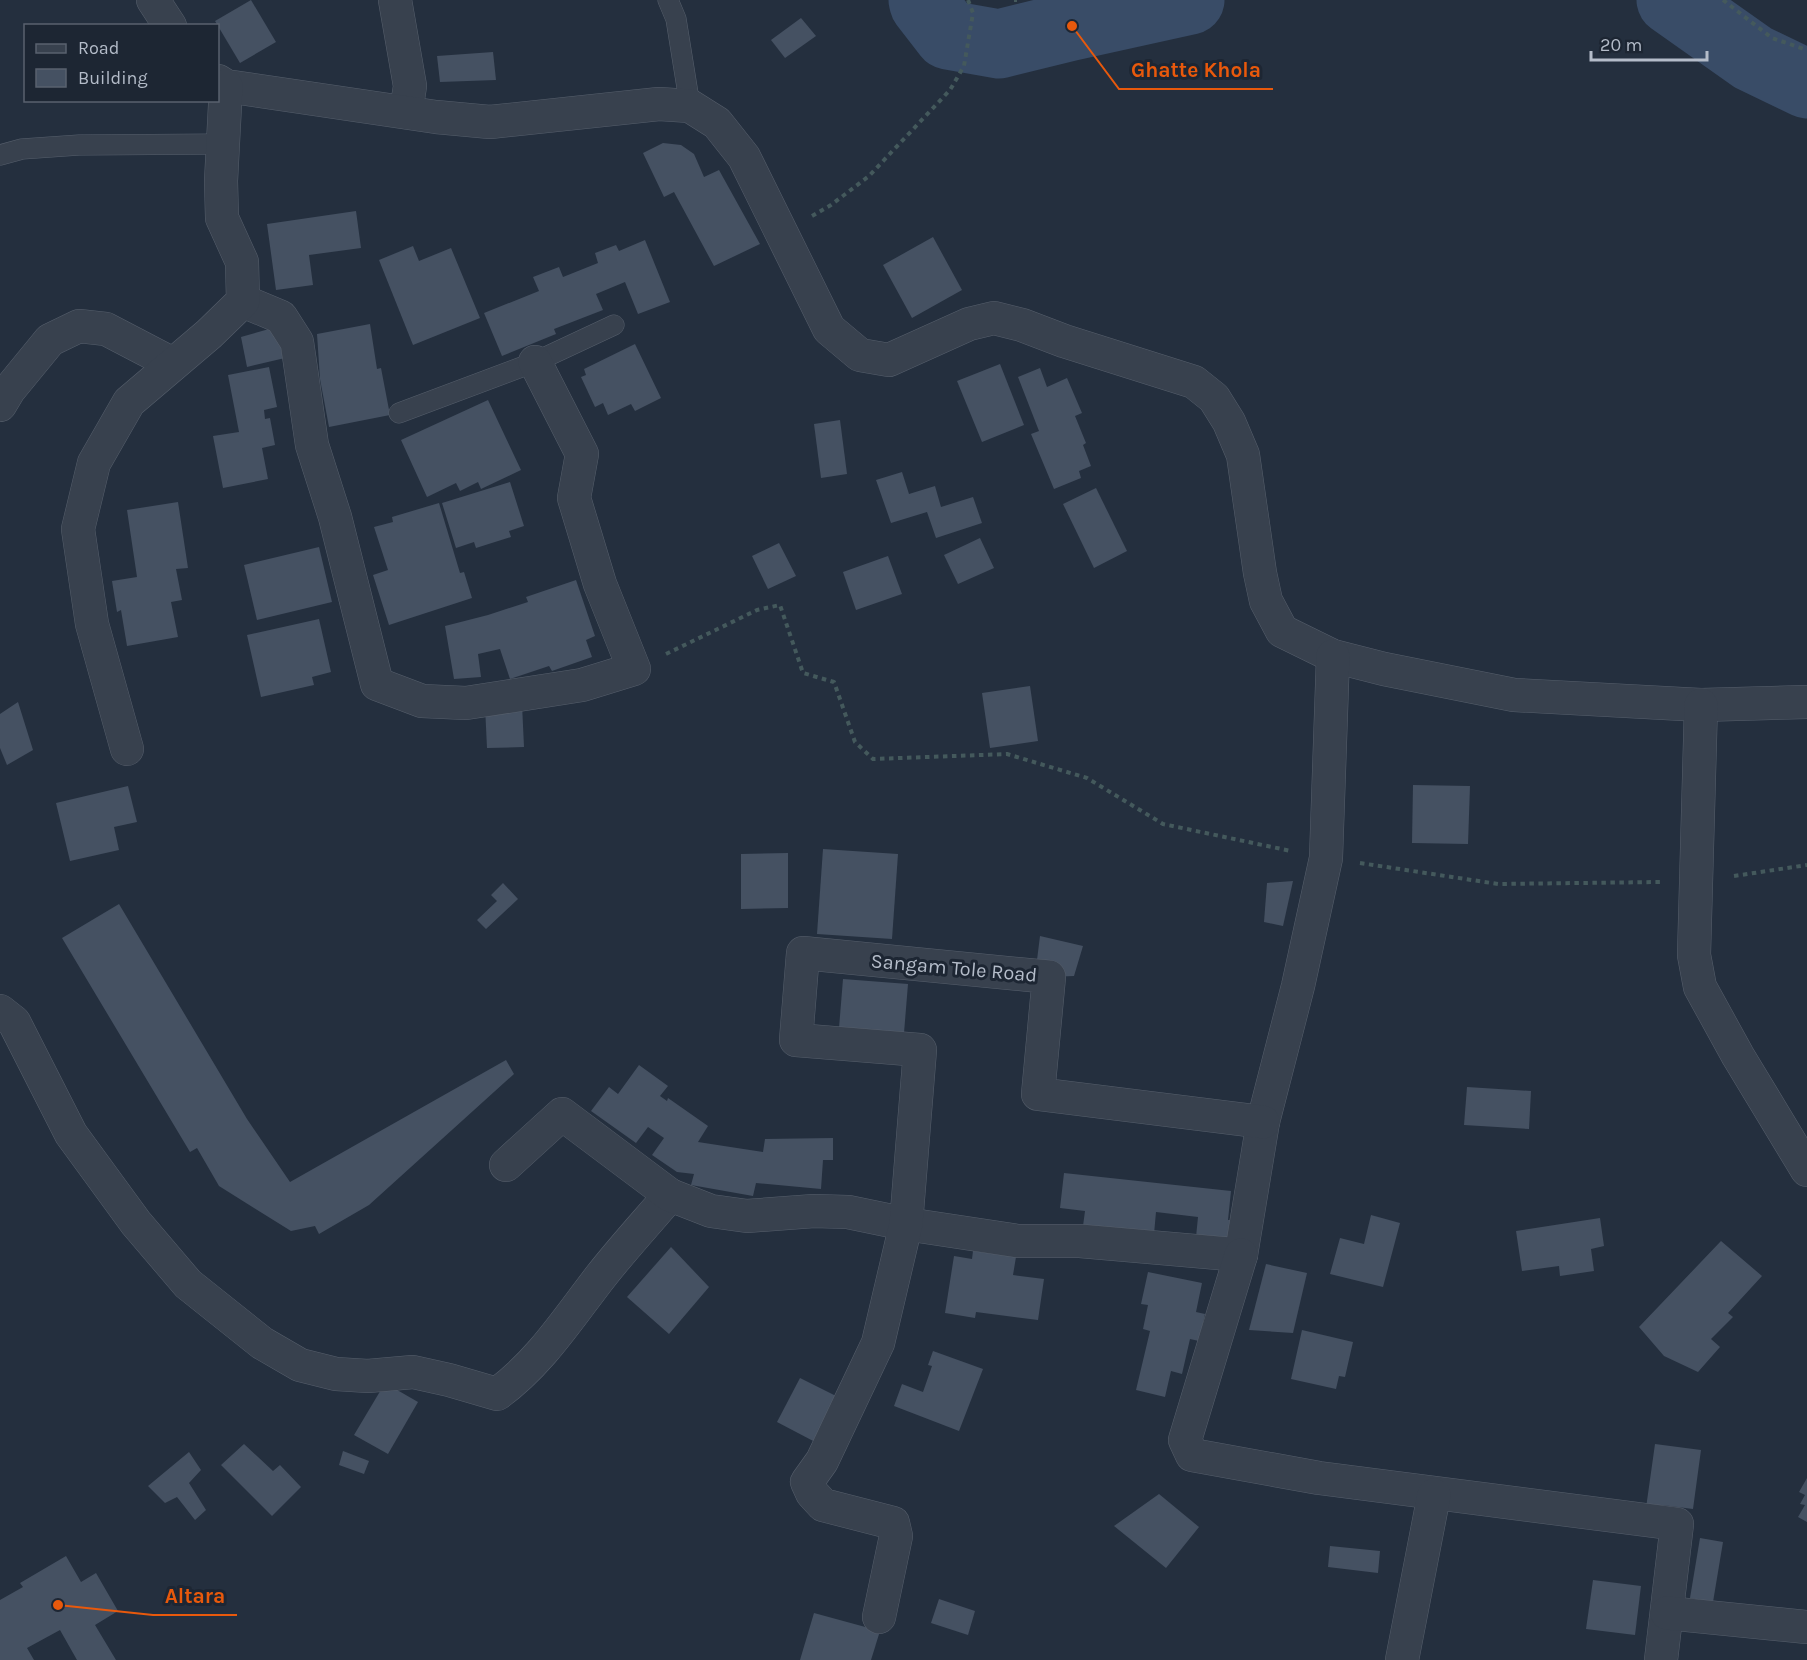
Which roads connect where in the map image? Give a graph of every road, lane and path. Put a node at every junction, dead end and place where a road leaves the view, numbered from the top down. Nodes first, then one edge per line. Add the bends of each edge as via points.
1 (153, 0) edge
2 (395, 0) edge
3 (668, 0) edge
4 (968, 0) edge
5 (1723, 0) edge
6 (169, 24) edge
7 (1807, 50) edge
8 (221, 83) edge
9 (690, 106) junction
10 (406, 112) junction
11 (223, 144) junction
12 (0, 155) edge
13 (783, 232) junction
14 (243, 301) junction
15 (614, 325) dead end
16 (535, 362) junction
17 (173, 364) junction
18 (0, 405) edge
19 (399, 413) dead end
20 (1332, 656) junction
21 (634, 669) junction
22 (1807, 702) edge
23 (1701, 705) junction
24 (127, 749) dead end
25 (1326, 858) junction
26 (1807, 865) edge
27 (1696, 882) junction
28 (0, 1011) edge
29 (1263, 1122) junction
30 (506, 1165) dead end
31 (1807, 1170) edge
32 (670, 1195) junction
33 (906, 1224) junction
34 (1241, 1255) junction
35 (1434, 1494) junction
36 (1667, 1613) junction
37 (879, 1617) dead end
38 (1807, 1627) edge
39 (1402, 1660) edge
40 (1661, 1660) edge

1 - 6 street
2 - 10 street via 410,86
3 - 9 lane via 676,19
4 - 13 path via 973,14 964,66 950,90 869,176 831,205
5 - 7 path via 1772,38
8 - 10 street
8 - 11 street
9 - 10 street via 659,104 490,122
9 - 13 street via 717,123 744,157
11 - 12 lane via 79,145 22,149
11 - 14 street via 222,218 242,262
13 - 20 street via 829,328 860,355 890,360 969,324 994,318 1194,382 1214,398 1243,455 1266,601 1282,630
14 - 17 street
14 - 21 street via 281,317 297,342 312,445 335,517 377,684 422,701 466,703 582,685
15 - 16 lane
16 - 19 lane
16 - 21 street via 582,454 574,498 600,584
17 - 18 street via 106,329 79,326 50,340
17 - 24 street via 129,402 94,463 78,530 92,624
20 - 23 street via 1514,695
20 - 25 street
21 - 25 path via 757,610 780,604 803,673 834,682 855,742 873,759 1007,754 1087,778 1163,824
22 - 23 street
23 - 27 street
25 - 27 path via 1498,884
25 - 29 street
26 - 27 path
27 - 31 street via 1694,956 1700,987
28 - 32 street via 14,1022 71,1134 188,1284 261,1343 300,1365 336,1374 368,1376 413,1372 497,1394 538,1358 609,1265
29 - 33 street, Sangam Tole Road via 1038,1094 1049,976 803,953 796,1040 920,1050
29 - 34 street
30 - 32 street via 562,1113
32 - 33 street via 711,1211 747,1216 848,1212
33 - 34 street via 1018,1241 1080,1241
33 - 37 street via 878,1343 822,1461 807,1482 823,1505 893,1523 896,1536
34 - 35 street via 1185,1440 1192,1455
35 - 36 street via 1677,1524
35 - 39 street
36 - 38 street
36 - 40 street

